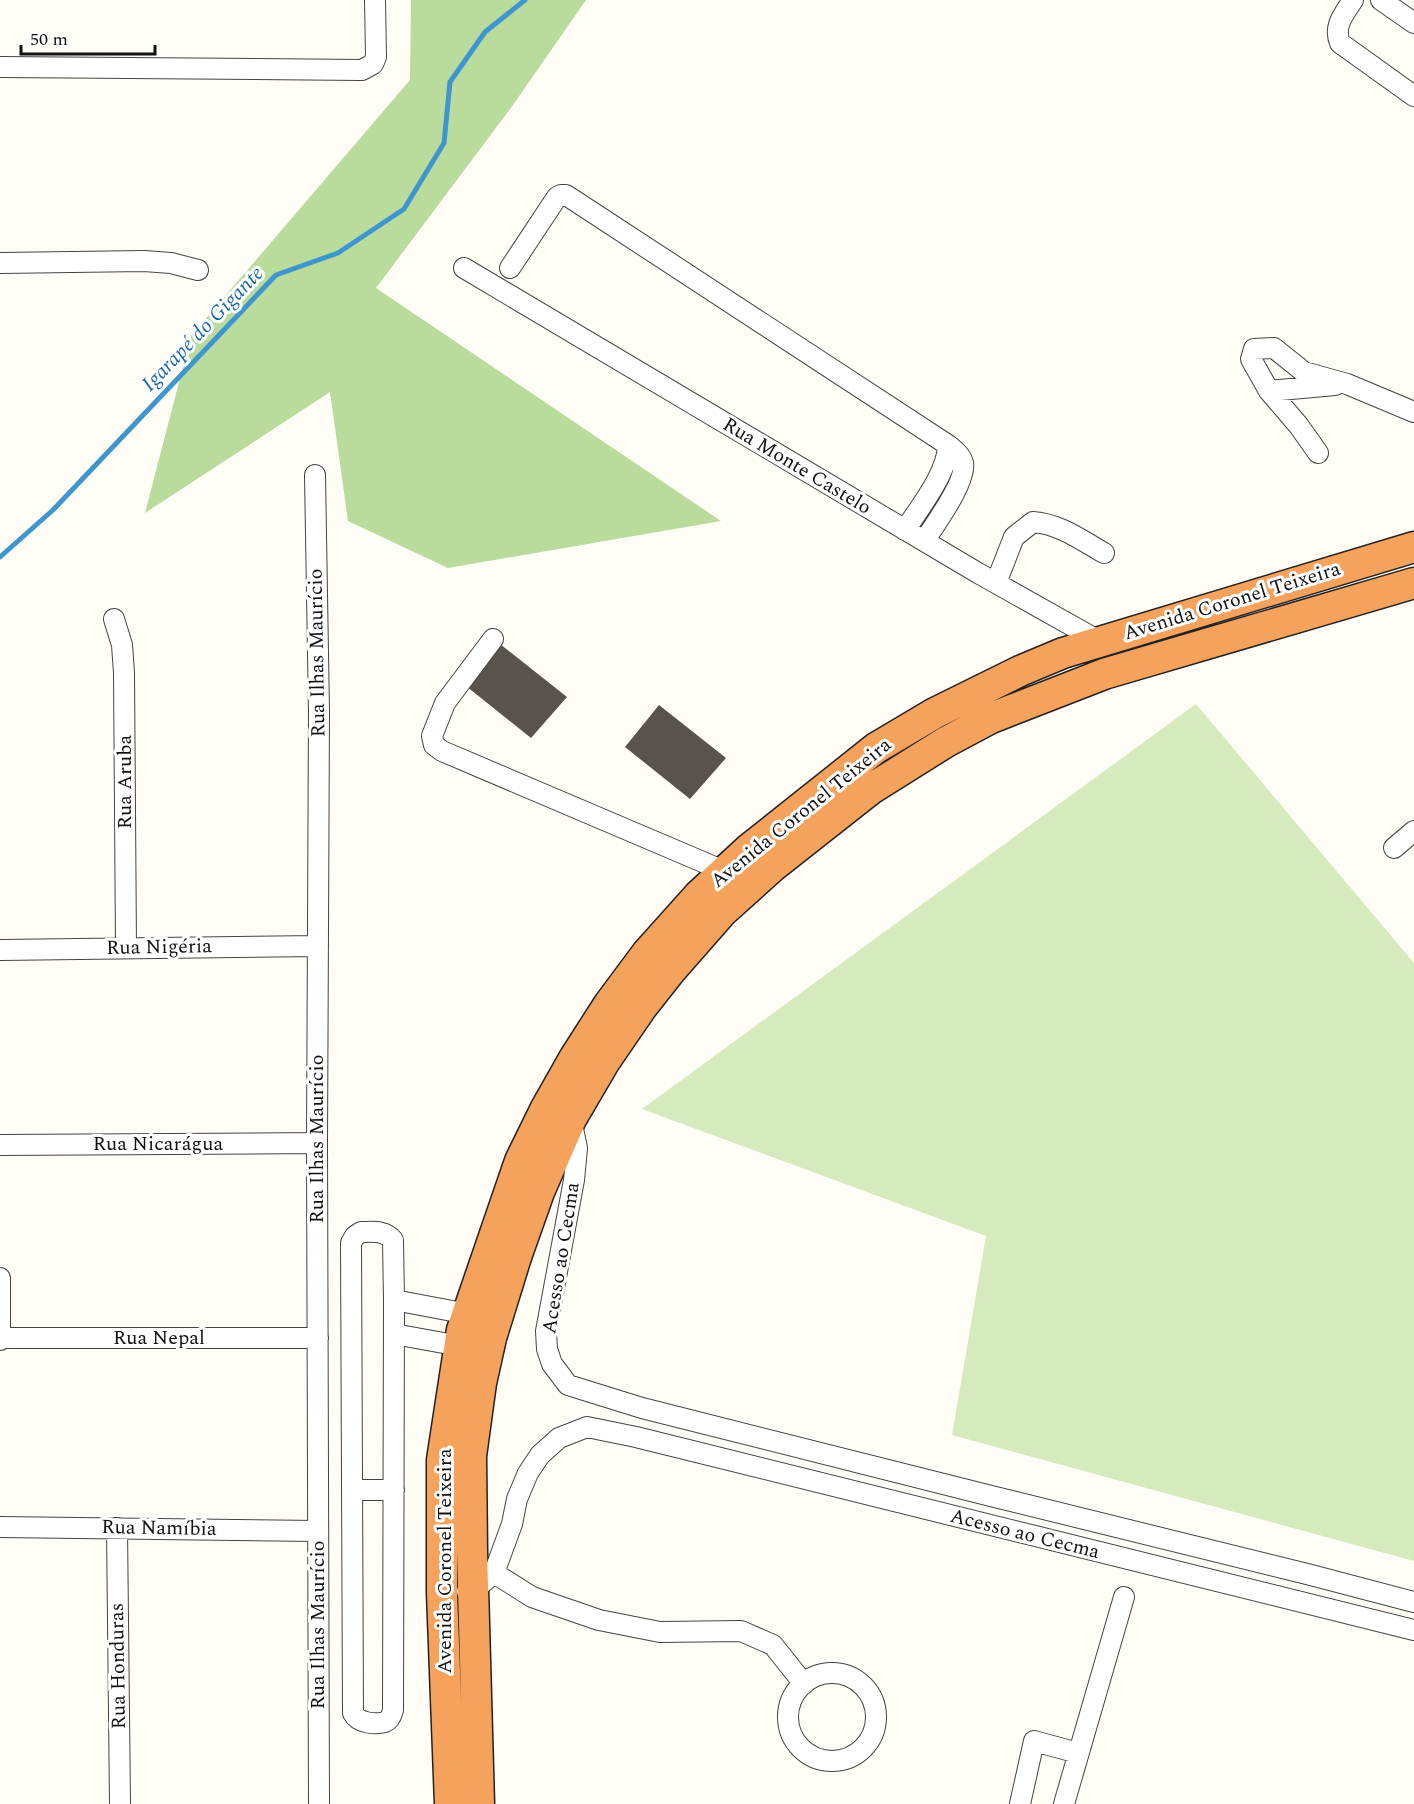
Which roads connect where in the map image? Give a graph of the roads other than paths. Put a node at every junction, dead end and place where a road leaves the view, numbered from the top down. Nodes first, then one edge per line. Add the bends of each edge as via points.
1 (375, 0) edge
2 (1353, 0) edge
3 (1381, 0) edge
4 (1414, 23) edge
5 (0, 68) edge
6 (1414, 96) edge
7 (0, 263) edge
8 (464, 268) dead end
9 (510, 268) dead end
10 (198, 270) dead end
11 (1347, 384) junction
12 (1269, 392) junction
13 (1414, 412) edge
14 (948, 445) junction
15 (1318, 453) dead end
16 (315, 475) dead end
17 (905, 530) junction
18 (924, 541) junction
19 (1414, 547) edge
20 (1104, 553) dead end
21 (996, 583) junction
22 (1414, 583) edge
23 (114, 619) dead end
24 (493, 639) dead end
25 (1099, 641) junction
26 (1414, 831) edge
27 (1394, 848) dead end
28 (724, 871) junction
29 (318, 946) junction
30 (126, 947) junction
31 (0, 950) edge
32 (571, 1119) junction
33 (317, 1143) junction
34 (0, 1145) edge
35 (0, 1278) edge
36 (394, 1300) junction
37 (468, 1314) junction
38 (394, 1334) junction
39 (318, 1338) junction
40 (0, 1339) edge
41 (460, 1346) junction
42 (642, 1408) junction
43 (636, 1437) junction
44 (353, 1490) junction
45 (394, 1490) junction
46 (0, 1527) edge
47 (117, 1528) junction
48 (318, 1531) junction
49 (483, 1582) junction
50 (442, 1593) junction
51 (1124, 1597) dead end
52 (1414, 1602) edge
53 (1414, 1630) edge
54 (804, 1684) junction
55 (1078, 1754) junction
56 (120, 1804) edge
57 (319, 1804) edge
58 (450, 1804) edge
59 (479, 1804) edge
60 (1020, 1804) edge
61 (1064, 1804) edge

1 - 5 street via 376,57 373,64 362,70
2 - 6 street via 1338,25 1340,43
3 - 4 street
7 - 10 street via 144,261
8 - 17 street, Rua Monte Castelo
9 - 14 street via 557,197 566,195
11 - 12 street
11 - 12 street via 1304,372 1274,348 1254,349 1251,359
11 - 13 street
12 - 15 street
14 - 17 street via 942,471
14 - 18 street via 963,460 964,470 961,482
16 - 29 street, Rua Ilhas Maurício
17 - 18 street, Rua Monte Castelo
18 - 21 street, Rua Monte Castelo
19 - 25 highway, Avenida Coronel Teixeira
20 - 21 street via 1069,532 1033,522 1014,537
21 - 25 street, Rua Monte Castelo
22 - 32 highway, Avenida Coronel Teixeira via 1095,677 991,718 892,775 772,867 722,912 642,1007
23 - 30 street, Rua Aruba via 122,645 124,673
24 - 28 street via 445,703 432,736 434,745
25 - 28 highway, Avenida Coronel Teixeira via 980,690 876,748
26 - 27 street
28 - 37 highway, Avenida Coronel Teixeira via 647,953 575,1057 520,1161
29 - 30 street, Rua Nigéria
29 - 33 street, Rua Ilhas Maurício
30 - 31 street, Rua Nigéria
32 - 42 street, Acesso ao Cecma via 577,1148 574,1180 546,1331 547,1349 552,1364 568,1385
32 - 49 highway, Avenida Coronel Teixeira via 516,1257 481,1383 471,1456
33 - 34 street, Rua Nicarágua
33 - 39 street, Rua Ilhas Maurício
35 - 40 street
36 - 37 street
36 - 38 street
36 - 44 street via 393,1240 382,1232 361,1232 351,1243
37 - 41 highway, Avenida Coronel Teixeira
38 - 41 street
38 - 45 street
39 - 40 street, Rua Nepal
39 - 48 street, Rua Ilhas Maurício
41 - 50 highway, Avenida Coronel Teixeira via 442,1460
42 - 43 street
42 - 52 street, Acesso ao Cecma
43 - 49 street, Acesso ao Cecma via 587,1427 559,1438 540,1455 528,1473 512,1524
43 - 53 street, Acesso ao Cecma
44 - 45 street
44 - 45 street via 353,1713 363,1722 384,1722 393,1710
46 - 47 street, Rua Namíbia
47 - 48 street, Rua Namíbia
47 - 56 street, Rua Honduras
48 - 57 street, Rua Ilhas Maurício
49 - 50 street
49 - 54 street via 599,1620 660,1632 741,1631 773,1645
49 - 59 highway, Avenida Coronel Teixeira
50 - 58 highway, Avenida Coronel Teixeira
51 - 55 street
54 - 54 street via 789,1710 794,1739 804,1751 831,1762 859,1752 875,1729 874,1702 867,1689 843,1674 816,1676
55 - 60 street via 1034,1741
55 - 61 street

